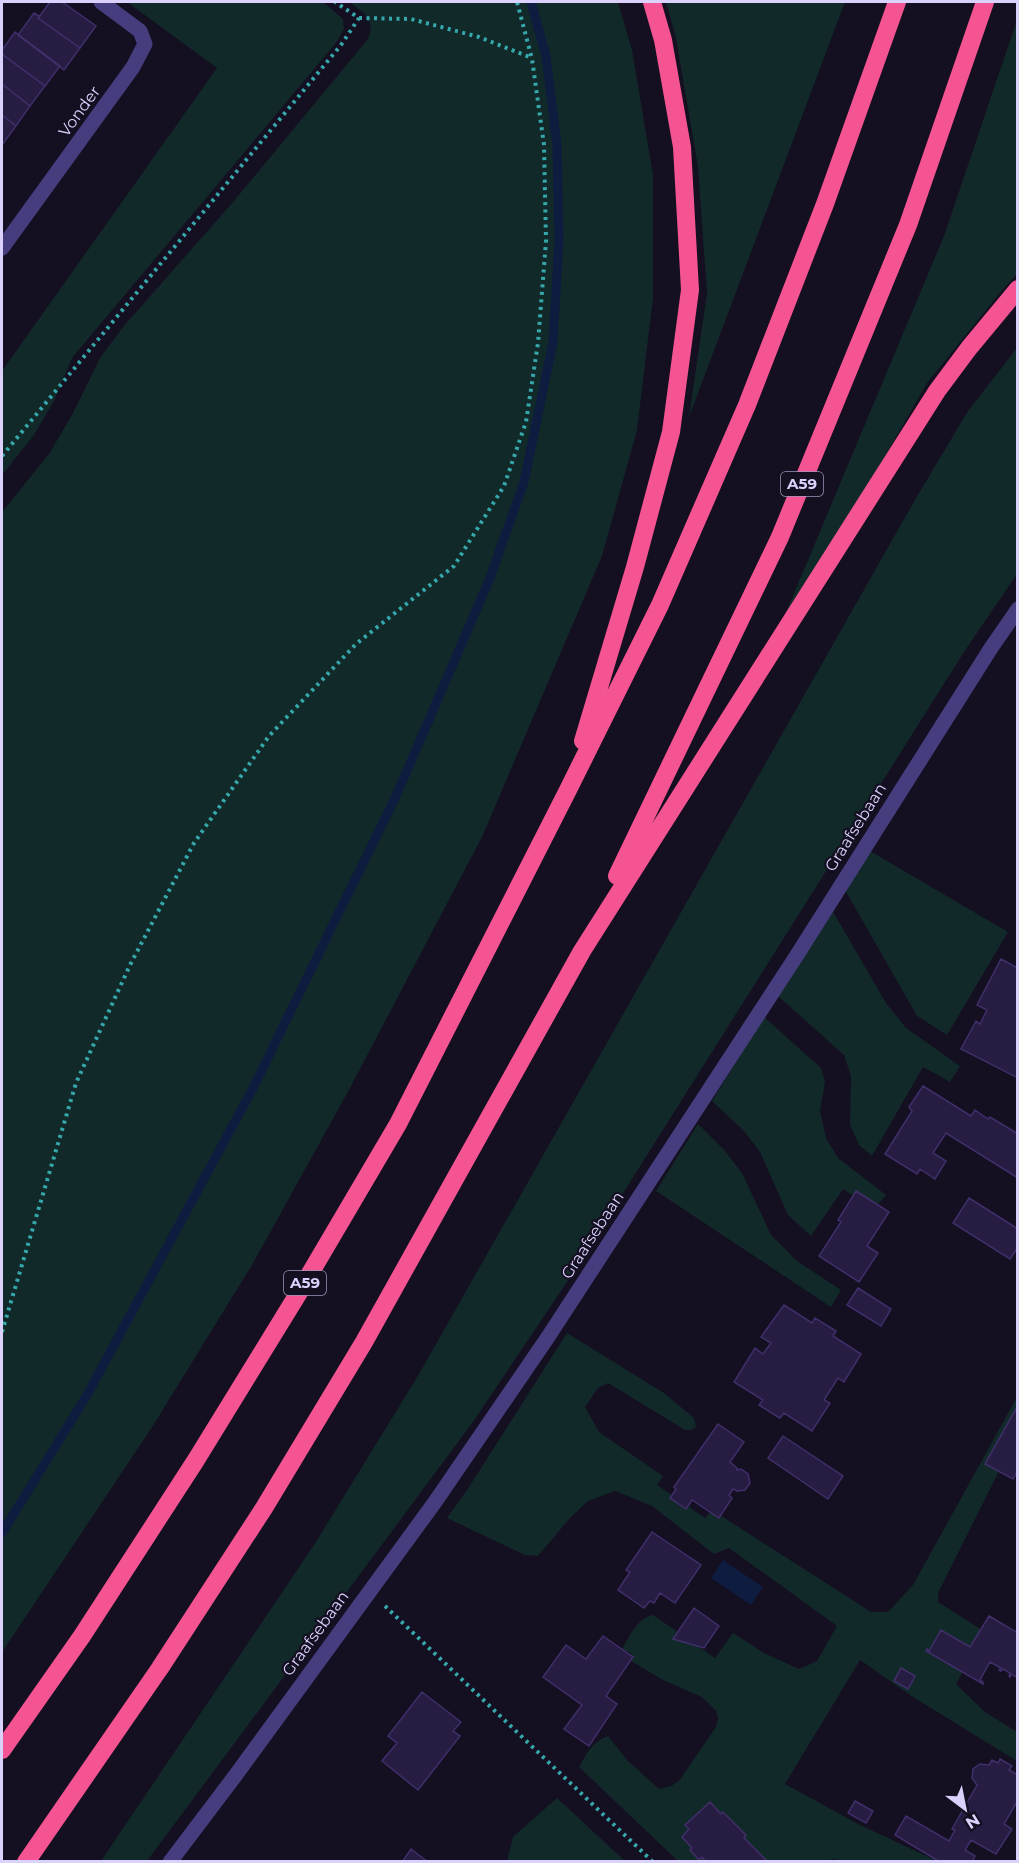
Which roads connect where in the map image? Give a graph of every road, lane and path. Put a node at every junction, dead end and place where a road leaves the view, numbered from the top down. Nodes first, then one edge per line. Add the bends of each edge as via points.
1 (101, 2) edge
2 (335, 2) edge
3 (517, 2) edge
4 (652, 2) edge
5 (897, 2) edge
6 (985, 2) edge
7 (359, 18) junction
8 (532, 59) junction
9 (2, 248) edge
10 (1017, 289) edge
11 (2, 456) edge
12 (1017, 609) edge
13 (567, 792) junction
14 (582, 951) junction
15 (2, 1332) edge
16 (369, 1592) junction
17 (2, 1750) edge
18 (26, 1862) edge
19 (170, 1862) edge
20 (652, 1862) edge

1 - 9 street, Vonder via 140,31 145,44 133,67
2 - 7 path
3 - 8 path
4 - 13 highway, A59 via 663,40 682,147 690,290 671,432
5 - 13 highway, A59 via 747,405 660,605
6 - 14 highway, A59 via 908,225 780,537
7 - 8 path via 411,19 479,37
7 - 11 path via 341,45
8 - 15 path via 544,145 546,242 538,343 526,422 504,486 454,566 356,644 277,727 194,843 130,965 76,1083
10 - 14 highway, A59 via 937,391
12 - 16 street, Graafsebaan via 555,1328
13 - 17 highway, A59 via 398,1124 298,1294 196,1461
14 - 18 highway, A59 via 364,1342 264,1508
16 - 19 street, Graafsebaan
16 - 20 path

